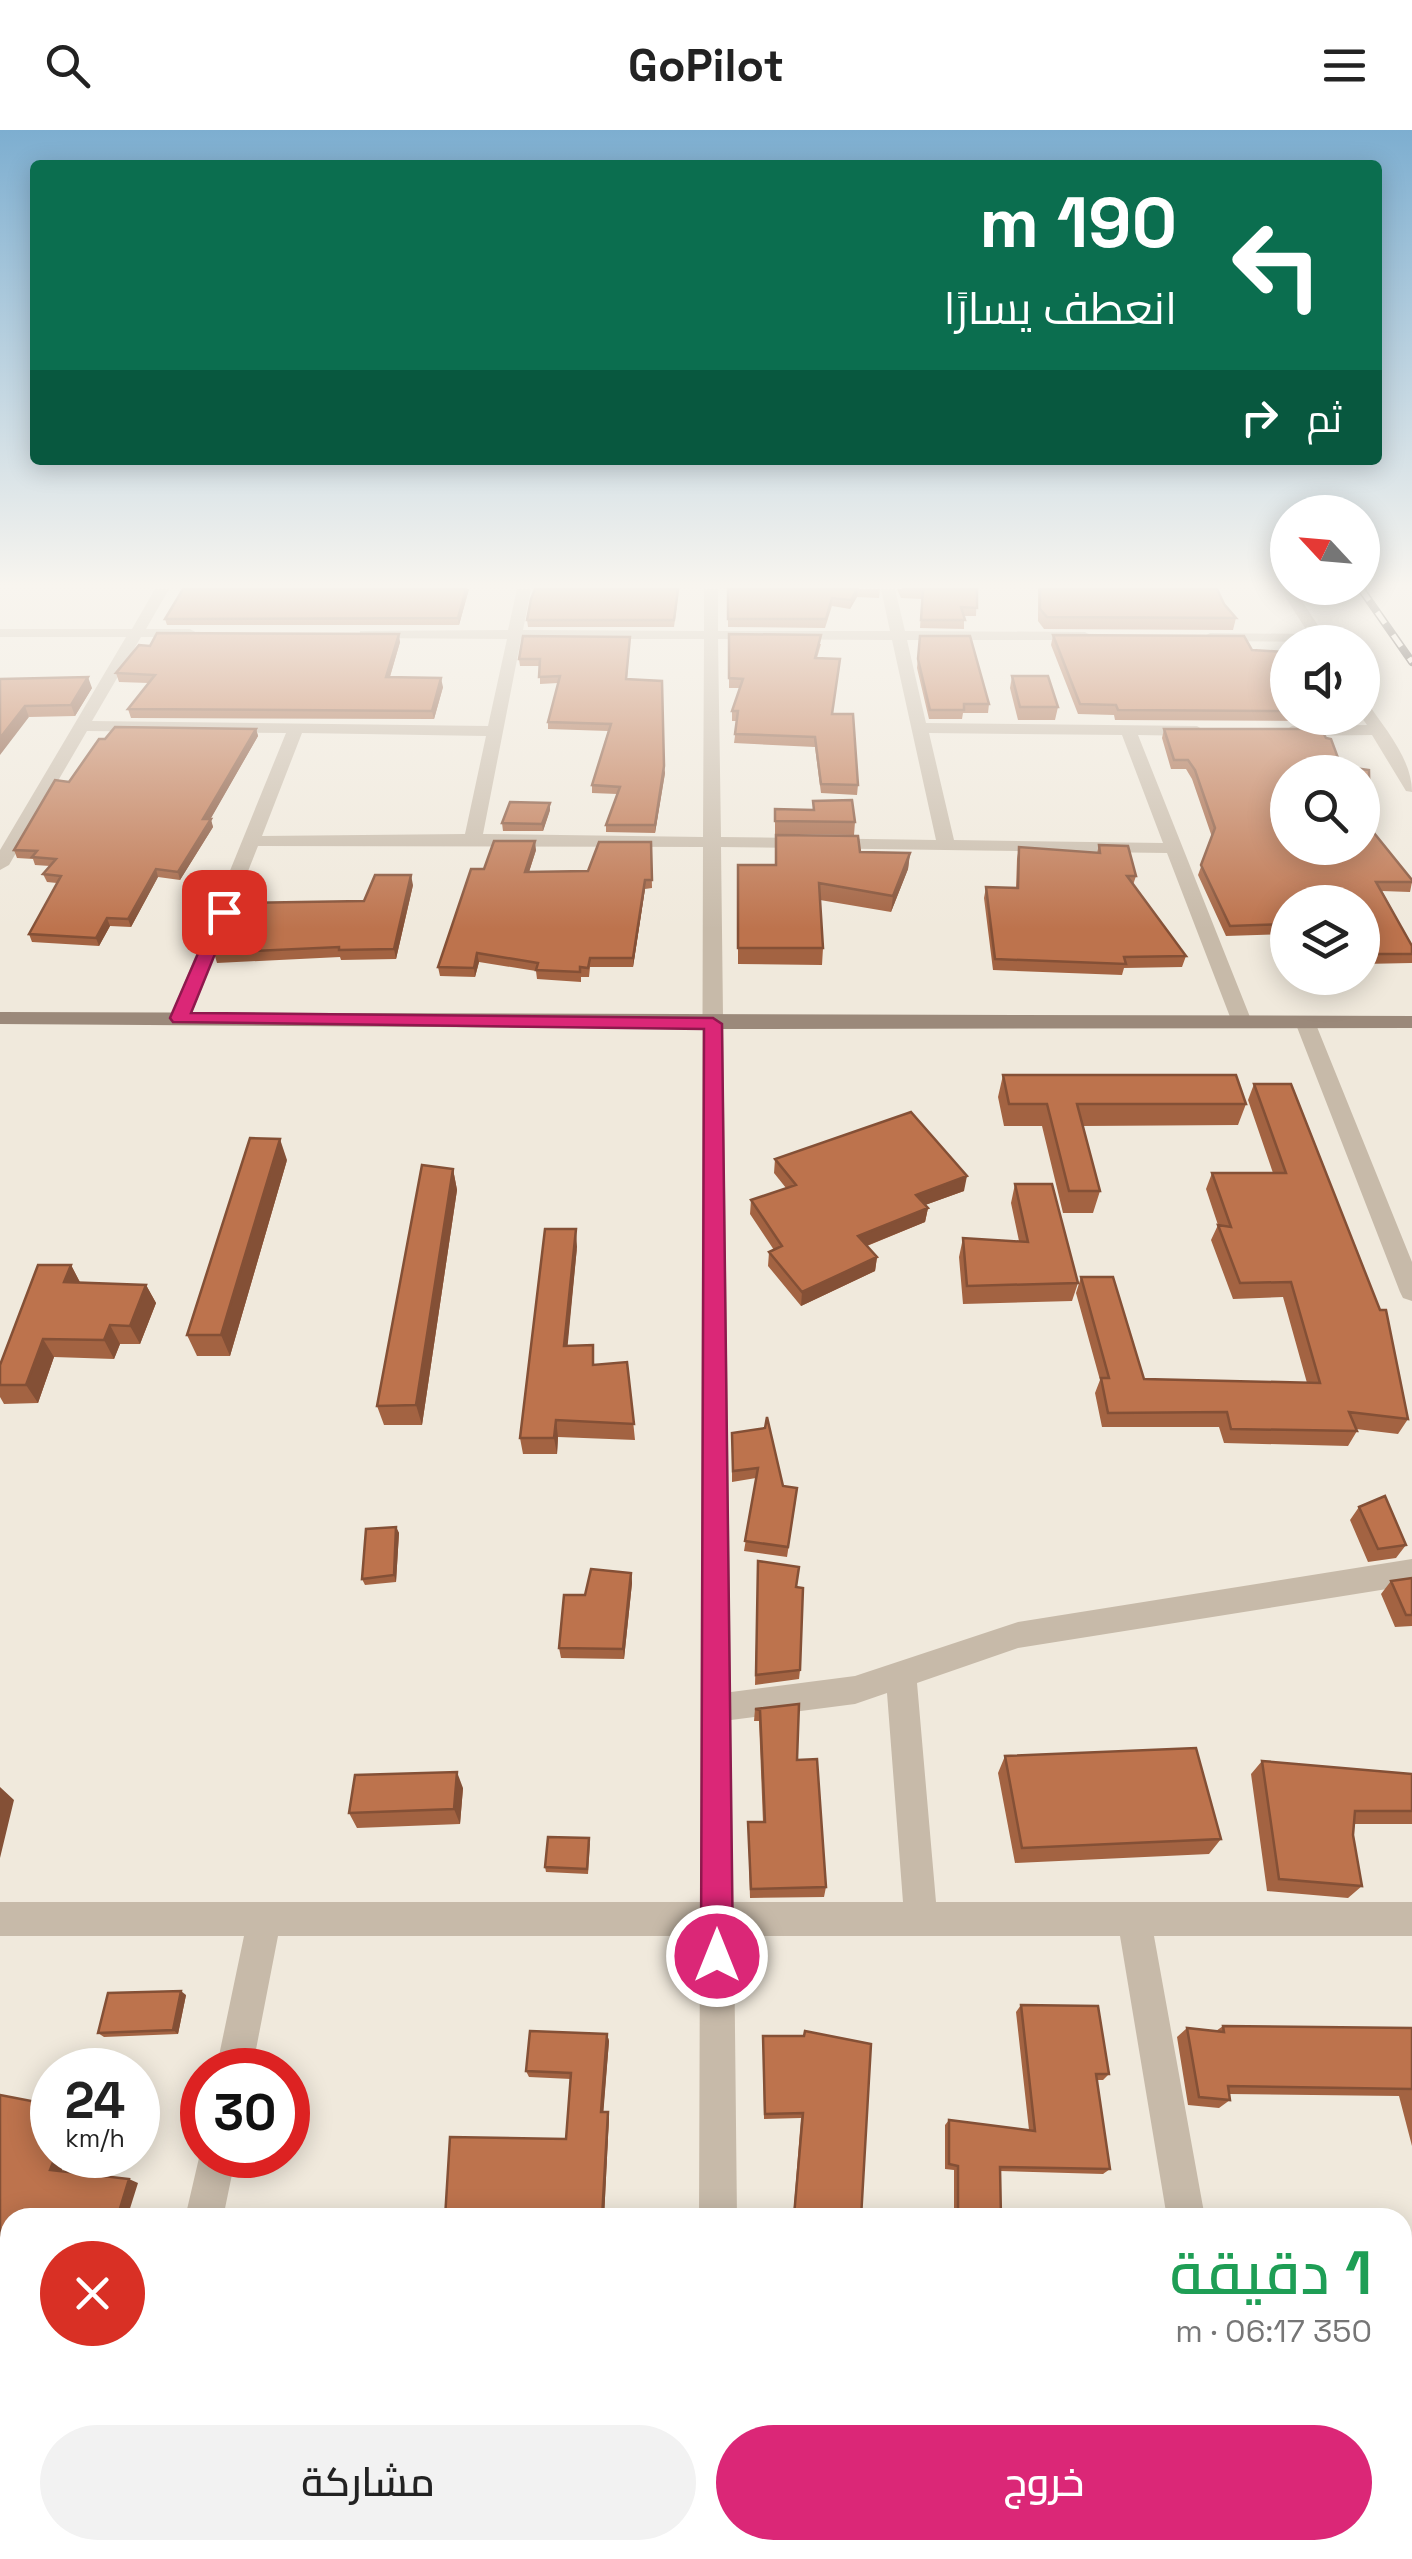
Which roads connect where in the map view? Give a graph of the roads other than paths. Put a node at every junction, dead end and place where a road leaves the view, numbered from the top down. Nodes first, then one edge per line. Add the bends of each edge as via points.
1 (96, 702) edge
2 (502, 702) edge
3 (711, 702) edge
4 (915, 702) edge
5 (82, 726) junction
6 (296, 728) junction
7 (922, 728) junction
8 (497, 731) junction
9 (1206, 731) edge
10 (1129, 732) junction
11 (1380, 732) edge
12 (1412, 788) edge
13 (473, 839) junction
14 (7, 841) edge
15 (254, 841) junction
16 (712, 842) junction
17 (946, 846) junction
18 (1174, 848) junction
19 (0, 865) edge
20 (0, 1018) edge
21 (180, 1018) junction
22 (1242, 1022) junction
23 (1305, 1022) junction
24 (1412, 1022) edge
25 (713, 1024) junction
26 (1412, 1292) edge
27 (1412, 1572) edge
28 (901, 1676) junction
29 (716, 1708) junction
30 (921, 1917) junction
31 (717, 1918) junction
32 (264, 1919) junction
33 (1134, 1919) junction
34 (1412, 1919) edge
35 (0, 1920) edge
36 (238, 2048) edge
37 (212, 2178) edge
38 (206, 2208) edge
39 (718, 2208) edge
40 (1184, 2208) edge

1 - 5 street
2 - 8 street
3 - 16 street
4 - 7 street
5 - 6 street
5 - 14 street
6 - 8 street
6 - 15 street
7 - 10 street
7 - 17 street
8 - 13 street
9 - 10 street
10 - 18 street
11 - 12 street
13 - 15 street
13 - 16 street
14 - 19 street
15 - 21 street
16 - 17 street
16 - 25 street
17 - 18 street
18 - 22 street
20 - 21 street
21 - 25 street
22 - 23 street
22 - 25 street
23 - 24 street
23 - 26 street
25 - 29 street
27 - 28 street via 1018,1635
28 - 29 street via 855,1690
28 - 30 street
29 - 31 street
30 - 31 street
30 - 33 street
31 - 32 street
31 - 39 street
32 - 35 street
32 - 36 street
33 - 34 street
33 - 40 street
37 - 38 street

